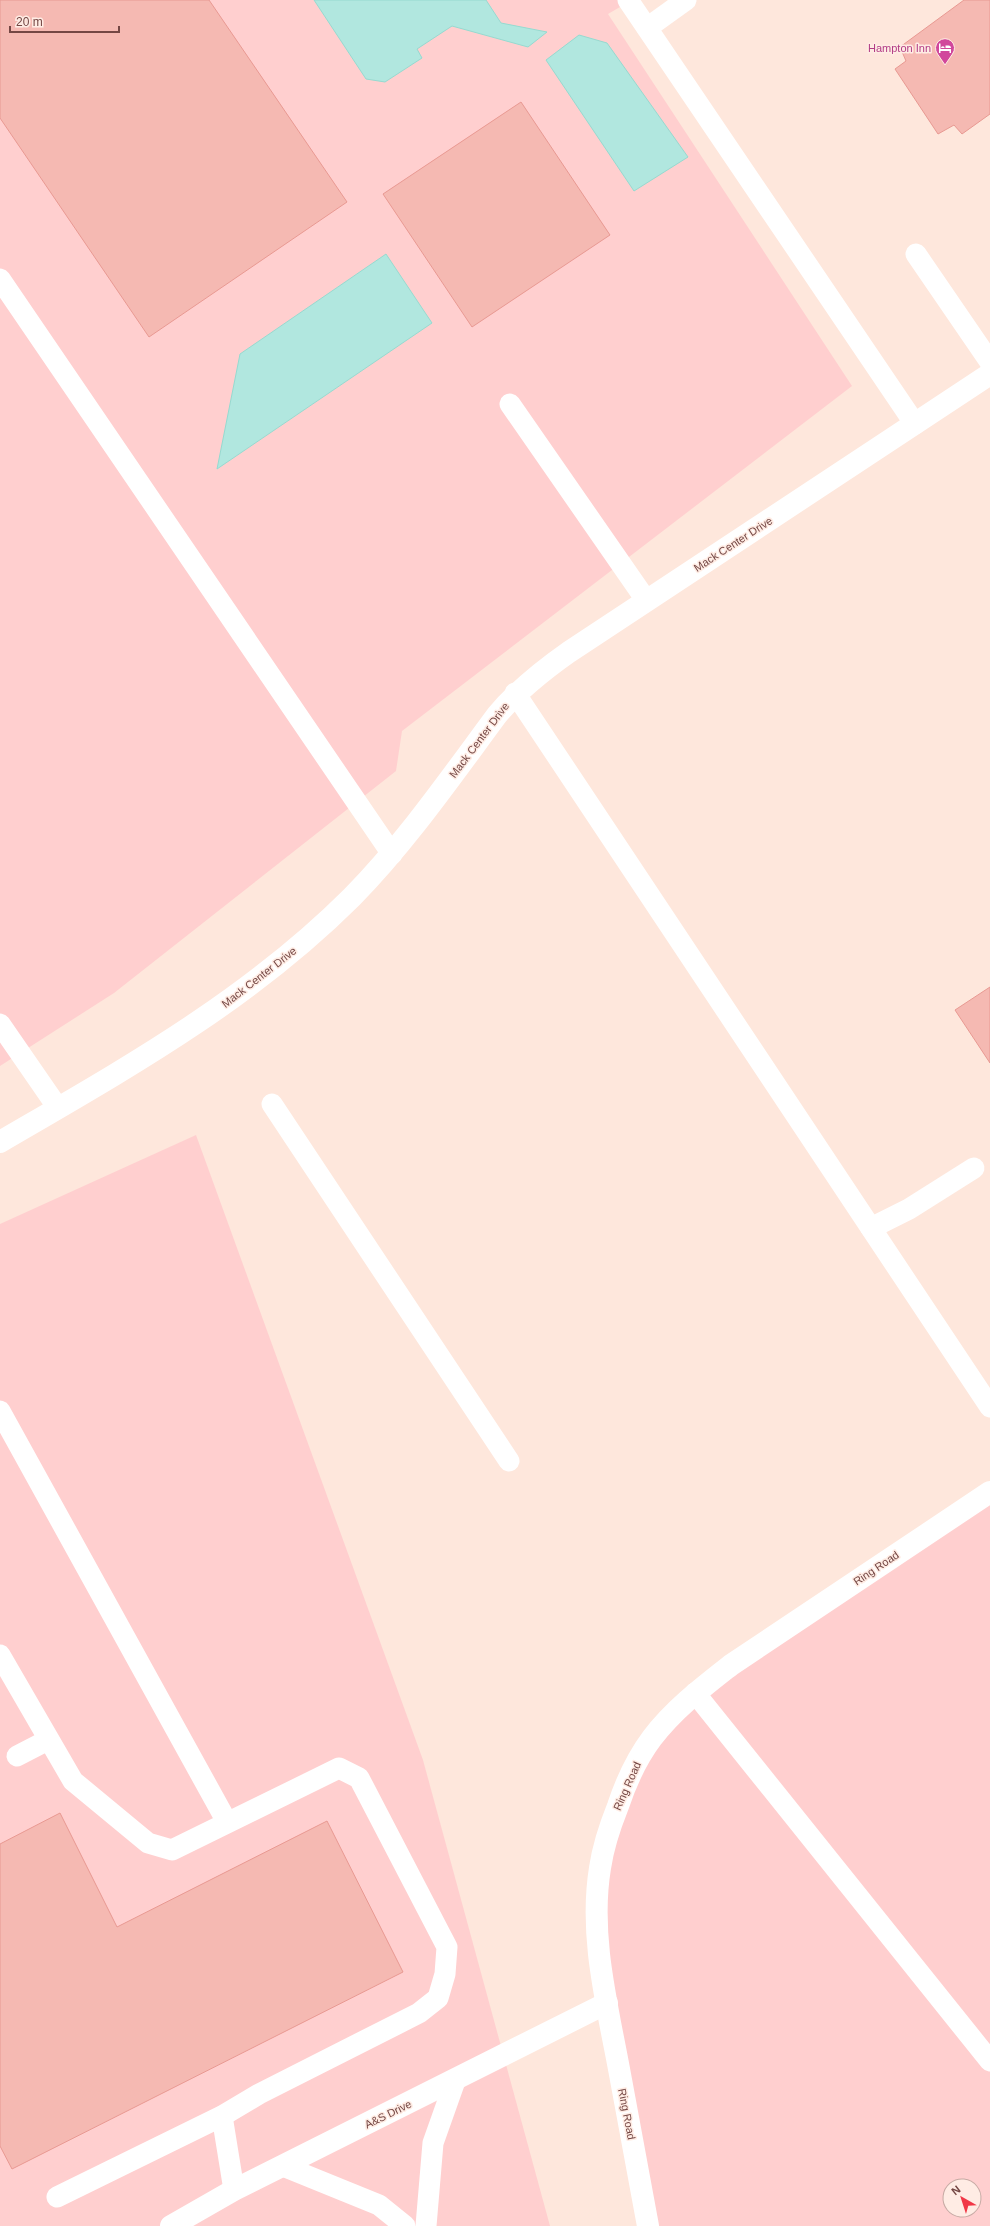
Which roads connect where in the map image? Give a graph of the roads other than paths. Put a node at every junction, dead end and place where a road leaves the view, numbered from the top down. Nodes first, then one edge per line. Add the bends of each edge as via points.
1 (628, 0) edge
2 (686, 0) edge
3 (647, 28) junction
4 (916, 254) dead end
5 (0, 279) edge
6 (990, 362) edge
7 (990, 374) edge
8 (510, 404) dead end
9 (915, 424) junction
10 (646, 600) junction
11 (515, 693) junction
12 (392, 854) junction
13 (0, 1024) edge
14 (272, 1104) dead end
15 (58, 1108) junction
16 (0, 1142) edge
17 (974, 1168) dead end
18 (871, 1228) junction
19 (990, 1407) edge
20 (0, 1411) edge
21 (509, 1461) dead end
22 (990, 1492) edge
23 (0, 1655) edge
24 (695, 1693) junction
25 (48, 1740) junction
26 (17, 1756) dead end
27 (227, 1822) junction
28 (607, 2003) junction
29 (990, 2061) edge
30 (455, 2081) junction
31 (222, 2116) junction
32 (283, 2166) junction
33 (234, 2190) junction
34 (57, 2197) dead end
35 (171, 2226) edge
36 (405, 2226) edge
37 (426, 2226) edge
38 (648, 2226) edge

1 - 3 lane
2 - 3 lane
3 - 9 lane
4 - 6 lane
5 - 12 lane
7 - 9 street, Mack Center Drive
8 - 10 lane
9 - 10 street, Mack Center Drive
10 - 11 street, Mack Center Drive via 568,652
11 - 12 street, Mack Center Drive
11 - 18 lane
12 - 15 street, Mack Center Drive via 308,938 224,1006 168,1043
13 - 15 lane
14 - 21 lane
15 - 16 street, Mack Center Drive
17 - 18 lane via 909,1209
18 - 19 lane
20 - 27 lane
22 - 24 street, Ring Road via 775,1634
23 - 25 lane
24 - 28 street, Ring Road via 652,1738 634,1767 607,1835 600,1868 597,1910 598,1946
24 - 29 lane
25 - 26 lane
25 - 27 lane via 73,1780 148,1843 172,1850
27 - 31 lane via 339,1768 359,1778 447,1947 438,1998 419,2013 259,2094
28 - 30 street, A&S Drive
28 - 38 street, Ring Road
30 - 32 street, A&S Drive
30 - 37 lane via 433,2143
31 - 33 lane
31 - 34 lane
32 - 33 street, A&S Drive
32 - 36 lane via 379,2205
33 - 35 street, A&S Drive

